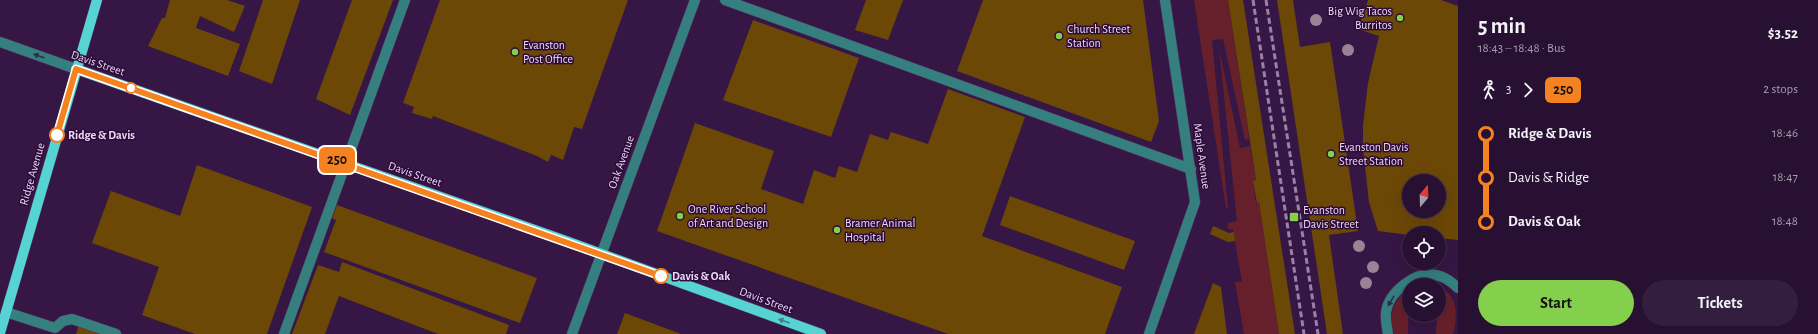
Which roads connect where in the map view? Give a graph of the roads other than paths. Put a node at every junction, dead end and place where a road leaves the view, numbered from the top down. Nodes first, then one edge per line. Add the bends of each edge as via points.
1 (97, 0) edge
2 (405, 0) edge
3 (695, 0) edge
4 (725, 0) edge
5 (1165, 0) edge
6 (0, 42) edge
7 (76, 69) junction
8 (347, 164) junction
9 (1191, 169) junction
10 (601, 254) junction
11 (1458, 288) edge
12 (6, 312) junction
13 (54, 331) edge
14 (0, 333) edge
15 (116, 334) edge
16 (284, 334) edge
17 (572, 334) edge
18 (821, 334) edge
19 (1149, 334) edge
20 (1388, 334) edge

1 - 7 main road, Ridge Avenue
2 - 8 street
3 - 10 street, Oak Avenue
4 - 9 street
5 - 9 street, Maple Avenue
7 -> 6 street, Davis Street
7 - 8 main road, Davis Street
7 - 12 main road, Ridge Avenue
8 - 10 main road, Davis Street
8 - 16 street
9 - 19 street, Maple Avenue via 1195,202
10 - 17 street, Oak Avenue
18 -> 10 main road, Davis Street
11 -> 20 street via 1436,275 1420,275 1400,287 1386,311
12 - 13 street
12 - 14 main road, Ridge Avenue
13 - 15 street via 63,321 72,319

